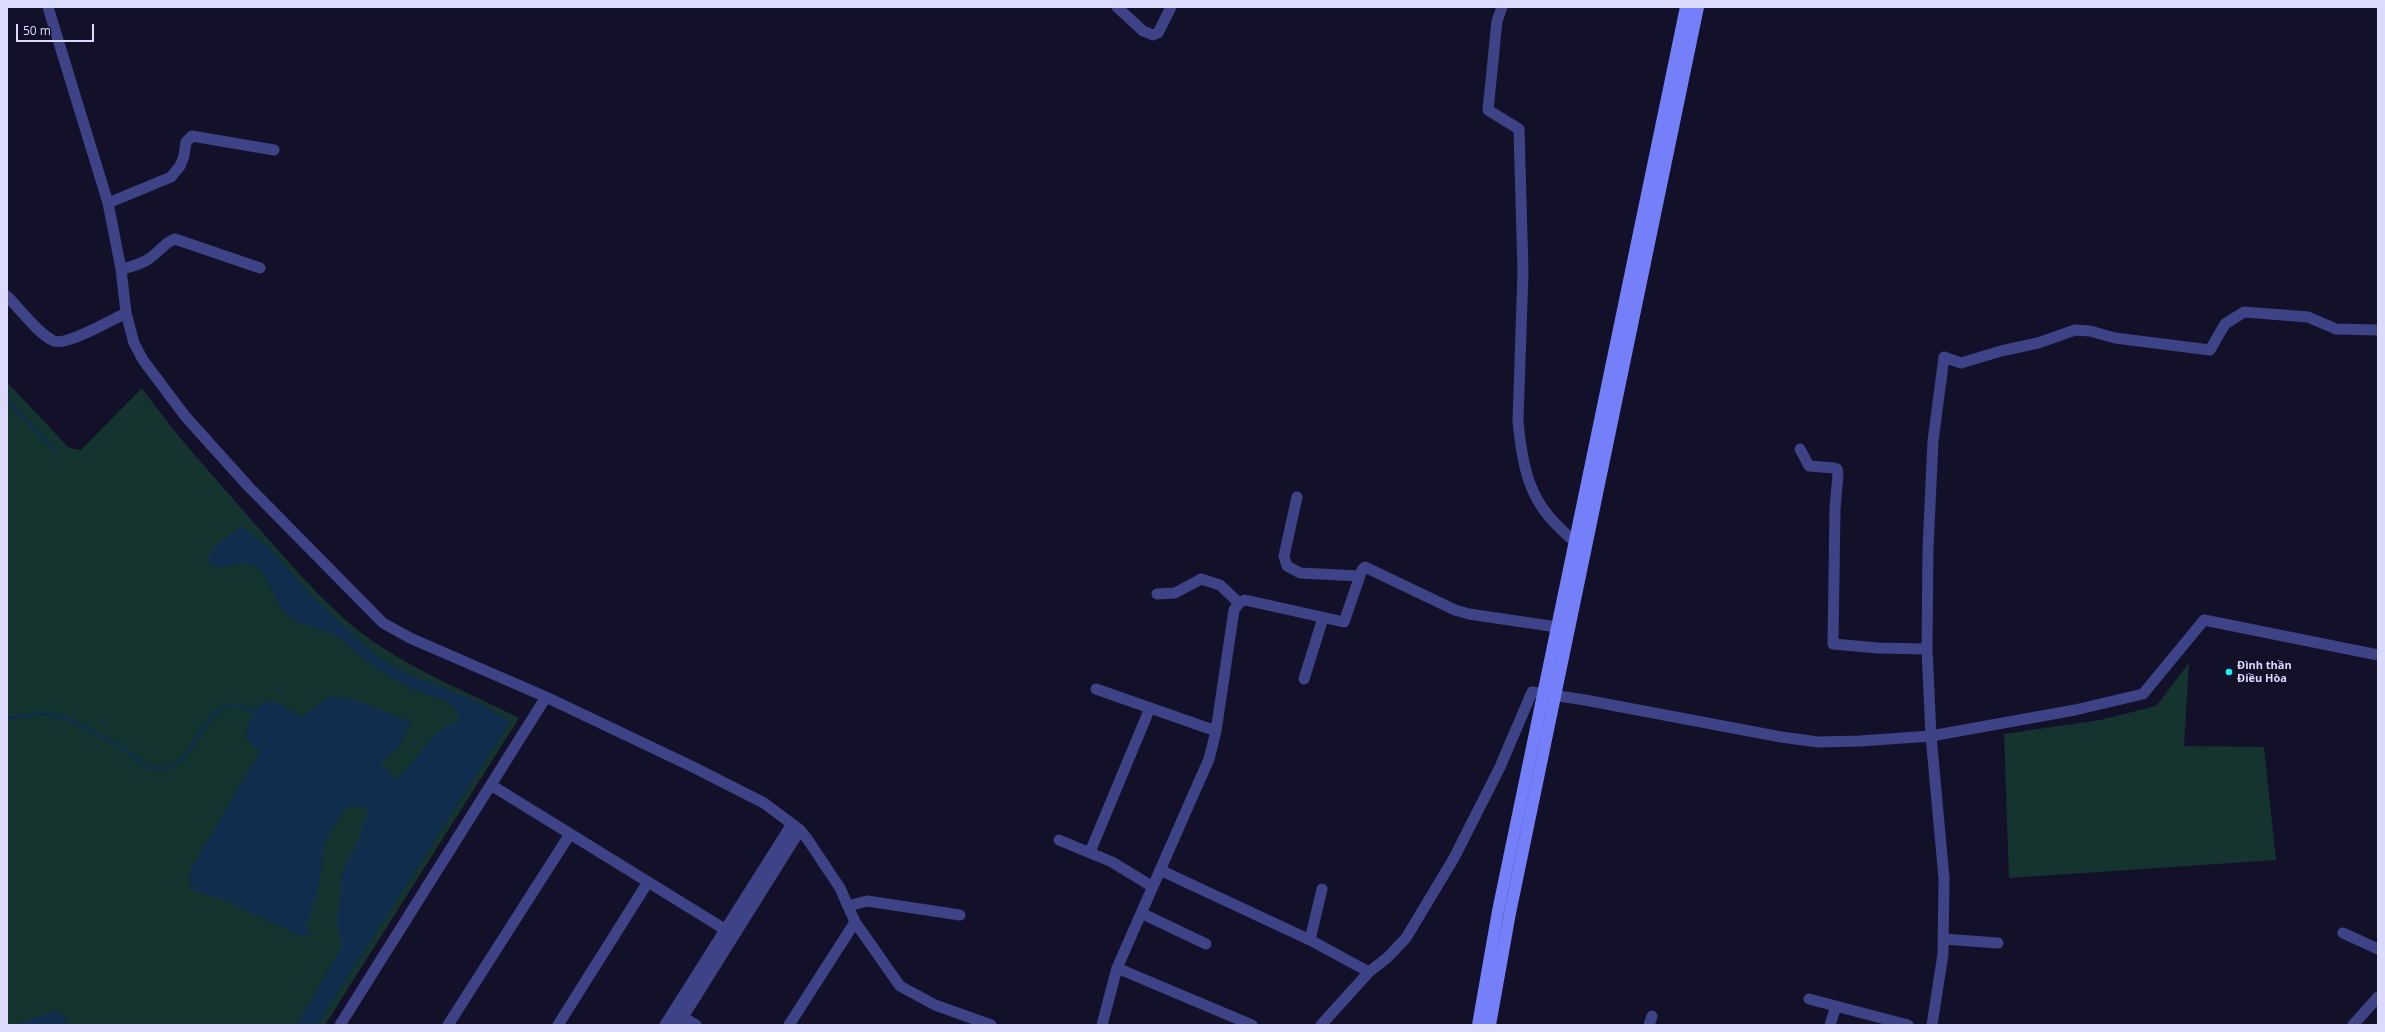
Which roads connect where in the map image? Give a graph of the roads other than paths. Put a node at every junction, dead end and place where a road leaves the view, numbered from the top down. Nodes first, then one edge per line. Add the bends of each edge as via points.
1 (48, 7) edge
2 (1118, 7) edge
3 (1171, 7) edge
4 (1502, 7) edge
5 (1686, 7) edge
6 (1698, 7) edge
7 (274, 150) dead end
8 (108, 203) junction
9 (260, 268) dead end
10 (121, 269) junction
11 (7, 296) edge
12 (126, 313) junction
13 (2378, 330) edge
14 (1800, 449) dead end
15 (1297, 497) dead end
16 (1581, 544) junction
17 (1360, 576) junction
18 (1157, 594) dead end
19 (1239, 603) junction
20 (1323, 618) junction
21 (1570, 624) junction
22 (1558, 627) junction
23 (1927, 649) junction
24 (2378, 656) edge
25 (1304, 679) dead end
26 (1096, 689) dead end
27 (1549, 695) junction
28 (546, 697) junction
29 (1150, 708) junction
30 (1216, 731) junction
31 (1931, 736) junction
32 (491, 785) junction
33 (796, 827) junction
34 (570, 834) junction
35 (1059, 840) dead end
36 (1090, 852) junction
37 (1160, 870) junction
38 (648, 882) junction
39 (1153, 887) junction
40 (1322, 889) dead end
41 (848, 906) junction
42 (1141, 913) junction
43 (960, 915) dead end
44 (855, 922) junction
45 (730, 932) junction
46 (2343, 934) dead end
47 (1943, 939) junction
48 (1310, 940) junction
49 (1206, 944) dead end
50 (1998, 944) dead end
51 (2378, 949) edge
52 (1117, 968) junction
53 (1369, 972) junction
54 (2378, 997) edge
55 (1809, 999) dead end
56 (1836, 1006) junction
57 (680, 1021) edge
58 (342, 1024) edge
59 (448, 1025) edge
60 (558, 1025) edge
61 (665, 1025) edge
62 (696, 1025) edge
63 (789, 1025) edge
64 (990, 1025) edge
65 (1102, 1025) edge
66 (1252, 1025) edge
67 (1321, 1025) edge
68 (1478, 1025) edge
69 (1490, 1025) edge
70 (1830, 1025) edge
71 (1908, 1025) edge
72 (1932, 1025) edge
73 (2353, 1025) edge

1 - 8 street
2 - 3 street via 1143,31 1153,35 1158,33
4 - 16 street via 1497,21 1488,110 1519,129 1523,272 1518,421 1520,438 1528,479 1535,499 1542,510
5 - 16 main road
6 - 16 main road
7 - 8 street via 192,136 186,142 180,166 171,177
8 - 10 street
9 - 10 street via 175,239 170,240 150,258 136,266
10 - 12 street
11 - 12 street via 45,335 62,342
12 - 28 street via 134,343 143,360 185,416 248,486 383,623 410,638
13 - 23 street via 2336,329 2308,317 2244,312 2225,324 2210,350 2115,338 2075,330 2038,343 1961,363 1944,357 1933,441
14 - 23 street via 1809,466 1834,468 1838,474 1835,509 1834,644
15 - 17 street via 1284,556 1287,566 1300,573
16 - 21 main road
16 - 22 main road
17 - 20 street via 1344,622
17 - 22 street via 1365,567 1455,610
18 - 19 street via 1175,593 1201,579 1220,585
19 - 20 street via 1245,600
19 - 30 street via 1234,610
20 - 25 street
21 - 22 street
21 - 27 main road
22 - 27 main road
23 - 31 street
24 - 31 street via 2204,620 2143,694 2076,710
26 - 29 street
27 - 31 street via 1818,742
27 - 53 street via 1532,692 1500,767 1454,858 1406,938
27 - 68 main road via 1498,911
27 - 69 main road
28 - 32 street
28 - 33 street via 764,803
29 - 30 street
29 - 36 street
30 - 37 street via 1203,774
31 - 47 street via 1944,878
32 - 34 street
32 - 58 street
33 - 41 street via 826,866
33 - 45 street
34 - 38 street
34 - 59 street
35 - 36 street
36 - 39 street
37 - 39 street
37 - 48 street
38 - 45 street
38 - 60 street
39 - 42 street
40 - 48 street
41 - 43 street via 877,902
41 - 44 street
42 - 49 street
42 - 52 street
44 - 63 street
44 - 64 street via 900,986 935,1005
45 - 57 street
45 - 61 street
46 - 51 street
47 - 50 street
47 - 72 street
48 - 53 street
52 - 65 street
52 - 66 street
53 - 67 street
54 - 73 street
55 - 56 street
56 - 70 street
56 - 71 street
57 - 62 street

